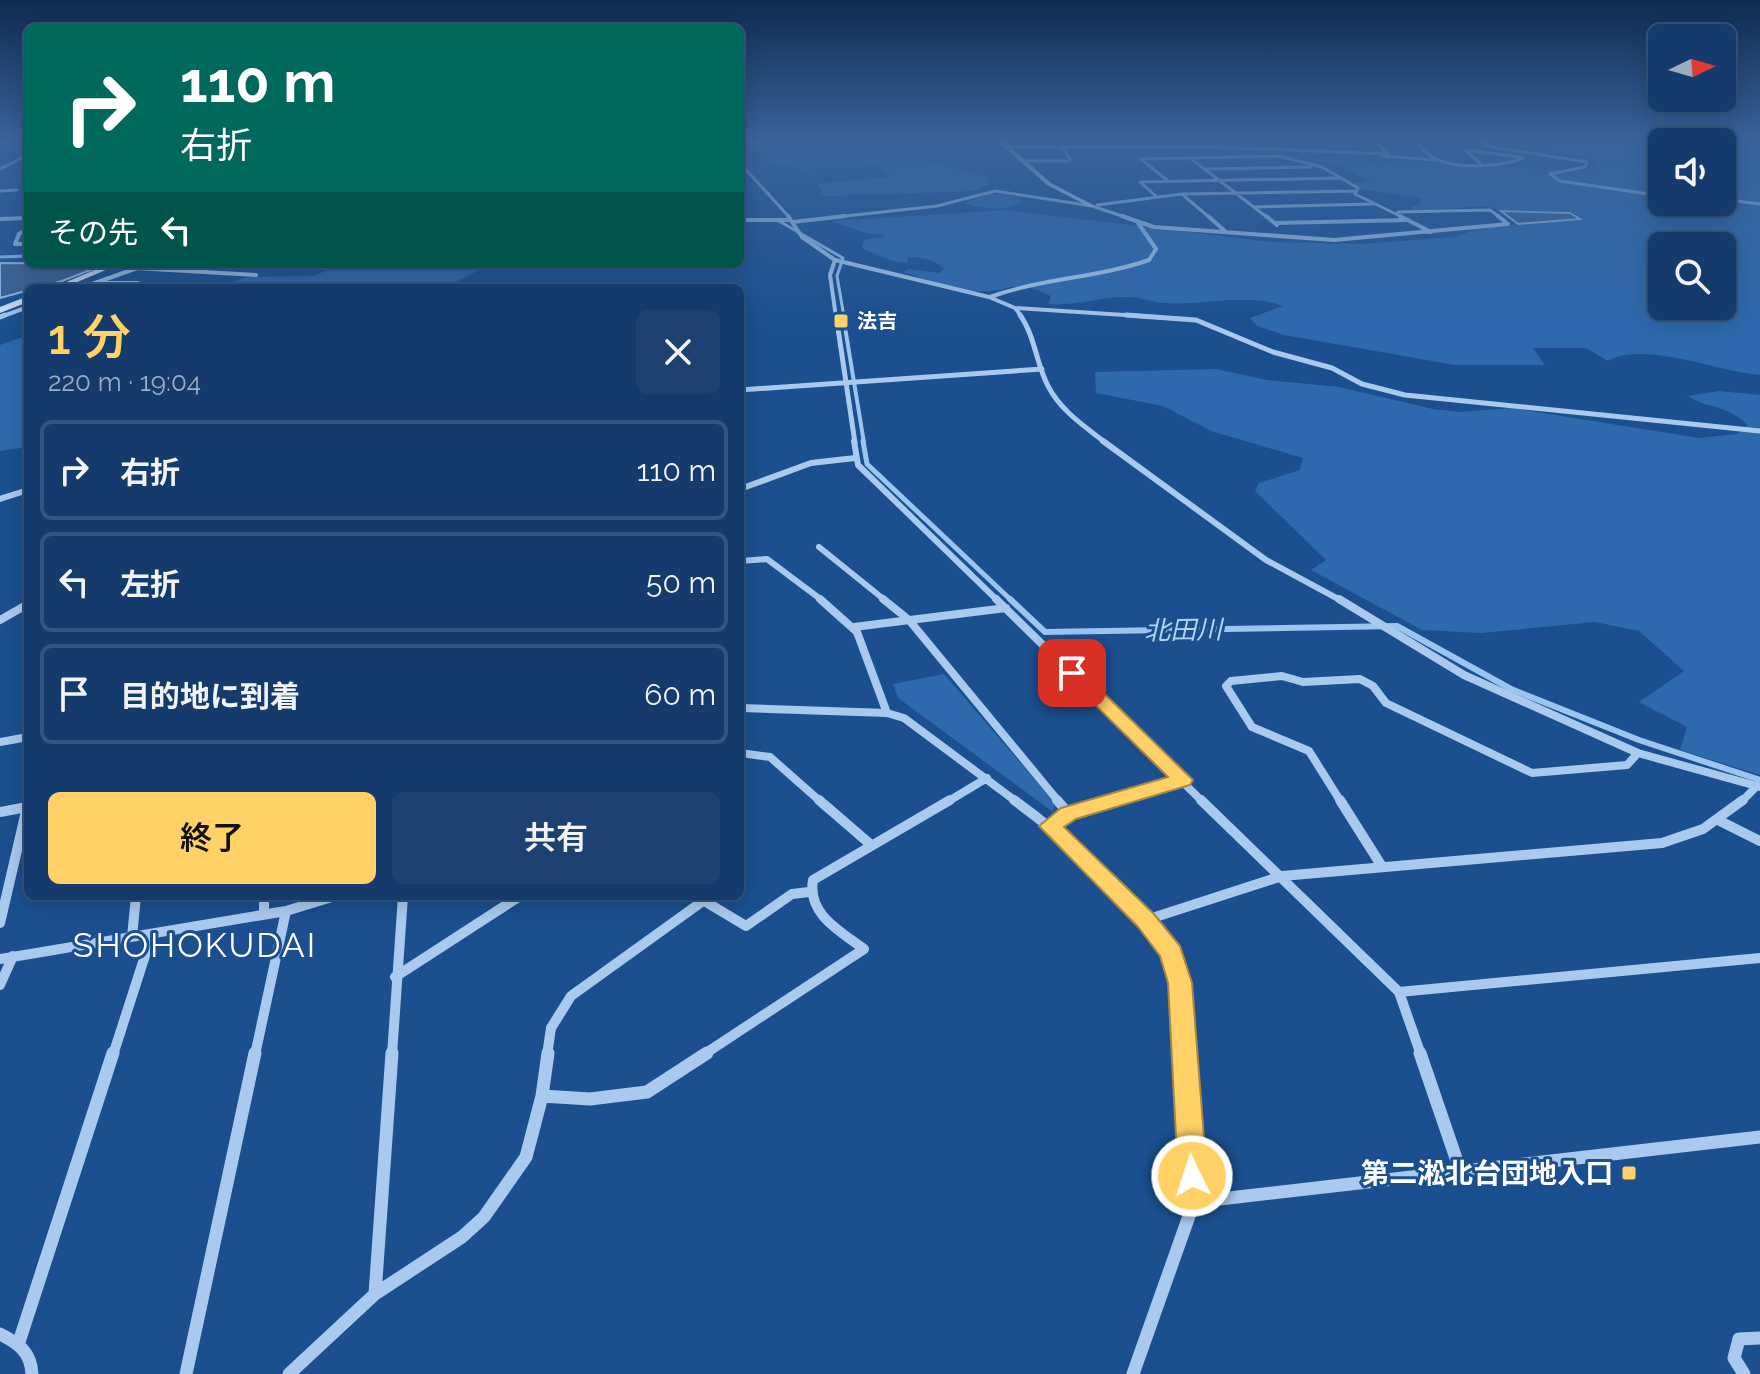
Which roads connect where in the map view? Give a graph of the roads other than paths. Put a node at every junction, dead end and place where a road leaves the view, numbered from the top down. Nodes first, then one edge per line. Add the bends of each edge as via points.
1 (775, 203) edge
2 (947, 203) edge
3 (1072, 203) edge
4 (1086, 203) edge
5 (1113, 203) edge
6 (1193, 203) edge
7 (1248, 203) edge
8 (1373, 204) joint
9 (1092, 206) junction
10 (1253, 207) junction
11 (1397, 212) junction
12 (24, 218) edge
13 (0, 219) edge
14 (744, 220) edge
15 (1409, 220) junction
16 (791, 221) junction
17 (1138, 223) junction
18 (1276, 223) junction
19 (24, 231) edge
20 (1226, 232) junction
21 (1431, 232) junction
22 (1290, 236) junction
23 (24, 244) edge
24 (835, 260) junction
25 (106, 268) edge
26 (135, 268) joint
27 (256, 275) dead end
28 (66, 284) edge
29 (94, 284) edge
30 (114, 284) edge
31 (140, 284) edge
32 (989, 297) junction
33 (24, 301) edge
34 (24, 308) edge
35 (1015, 308) junction
36 (14, 312) junction
37 (0, 313) edge
38 (24, 313) edge
39 (1042, 369) junction
40 (844, 382) junction
41 (744, 390) edge
42 (1760, 431) edge
43 (855, 458) junction
44 (744, 488) edge
45 (24, 491) edge
46 (0, 499) edge
47 (819, 547) dead end
48 (744, 561) edge
49 (24, 606) edge
50 (1006, 608) junction
51 (0, 620) edge
52 (909, 620) junction
53 (854, 627) junction
54 (744, 709) edge
55 (887, 713) junction
56 (24, 738) edge
57 (0, 742) edge
58 (1638, 753) junction
59 (744, 754) edge
60 (987, 778) junction
61 (1183, 780) junction
62 (1758, 787) edge
63 (24, 806) edge
64 (0, 812) edge
65 (1069, 814) junction
66 (1720, 821) junction
67 (24, 822) edge
68 (1050, 826) junction
69 (1760, 841) edge
70 (870, 844) junction
71 (1381, 865) junction
72 (1282, 876) junction
73 (809, 892) junction
74 (136, 900) edge
75 (264, 900) edge
76 (322, 900) edge
77 (403, 900) edge
78 (514, 900) edge
79 (697, 900) edge
80 (703, 900) edge
81 (286, 911) junction
82 (264, 914) junction
83 (1146, 920) junction
84 (0, 923) edge
85 (152, 934) junction
86 (132, 937) junction
87 (13, 956) junction
88 (1760, 958) edge
89 (0, 959) edge
90 (395, 977) junction
91 (0, 985) edge
92 (1399, 992) junction
93 (542, 1096) junction
94 (1760, 1137) edge
95 (1460, 1170) junction
96 (1194, 1202) junction
97 (375, 1294) junction
98 (0, 1334) edge
99 (1760, 1338) edge
100 (19, 1342) junction
101 (32, 1374) edge
102 (186, 1374) edge
103 (289, 1374) edge
104 (1133, 1374) edge
105 (1744, 1374) edge

1 - 16 street
2 - 16 street
3 - 9 street
4 - 9 street
5 - 9 street
6 - 20 street
7 - 10 street
8 - 10 street
8 - 11 street
9 - 17 street
10 - 18 street
11 - 15 street
11 - 21 street via 1490,210 1508,224
12 - 13 street
14 - 16 street
15 - 18 street
15 - 21 street
16 - 24 street via 802,237
17 - 20 street
17 - 32 street via 1156,249 1149,260 1024,284
18 - 22 street
19 - 23 street via 15,244
20 - 22 street
21 - 22 street via 1349,240
24 - 32 street
24 - 40 street via 830,275
25 - 28 street
26 - 27 street
26 - 29 street
30 - 31 street
32 - 35 street
33 - 37 street
34 - 36 street
35 - 39 street via 1027,325
35 - 42 street via 1196,320 1273,352 1332,368 1362,384 1405,395
36 - 37 street
36 - 38 street
39 - 40 street
39 - 58 street via 1057,401 1093,434 1266,560 1464,675
40 - 41 street
40 - 43 street
43 - 44 street via 811,463
43 - 50 street
45 - 46 street
47 - 52 street
48 - 53 street via 767,559
49 - 51 street
50 - 52 street
50 - 61 street
52 - 53 street
52 - 65 street
53 - 55 street
54 - 55 street
55 - 60 street via 904,718
56 - 57 street
58 - 62 street
58 - 71 street via 1627,765 1532,773 1386,703 1360,679 1303,682 1282,676 1231,681 1226,686 1252,727 1309,751
59 - 70 street via 770,757
60 - 68 street
60 - 70 street
61 - 65 street
61 - 72 street
62 - 66 street
63 - 64 street
65 - 68 street
66 - 69 street
66 - 71 street via 1694,836 1662,843
67 - 84 street
68 - 83 street
70 - 73 street via 813,880
71 - 72 street
72 - 83 street
72 - 92 street
73 - 80 street via 792,894 746,926
73 - 93 street via 812,905 864,949 647,1092 590,1099
74 - 86 street
75 - 82 street
76 - 81 street
77 - 90 street
78 - 90 street
79 - 93 street via 571,996 551,1028
81 - 82 street
81 - 102 street
82 - 85 street
83 - 96 street via 1171,952 1180,983
85 - 86 street
85 - 100 street
86 - 87 street
87 - 89 street
87 - 91 street
88 - 92 street
90 - 97 street
92 - 95 street
93 - 97 street via 526,1157 484,1217
94 - 95 street
95 - 96 street
96 - 104 street
97 - 103 street
98 - 100 street
99 - 105 street via 1739,1339 1734,1358
100 - 101 street via 33,1363

